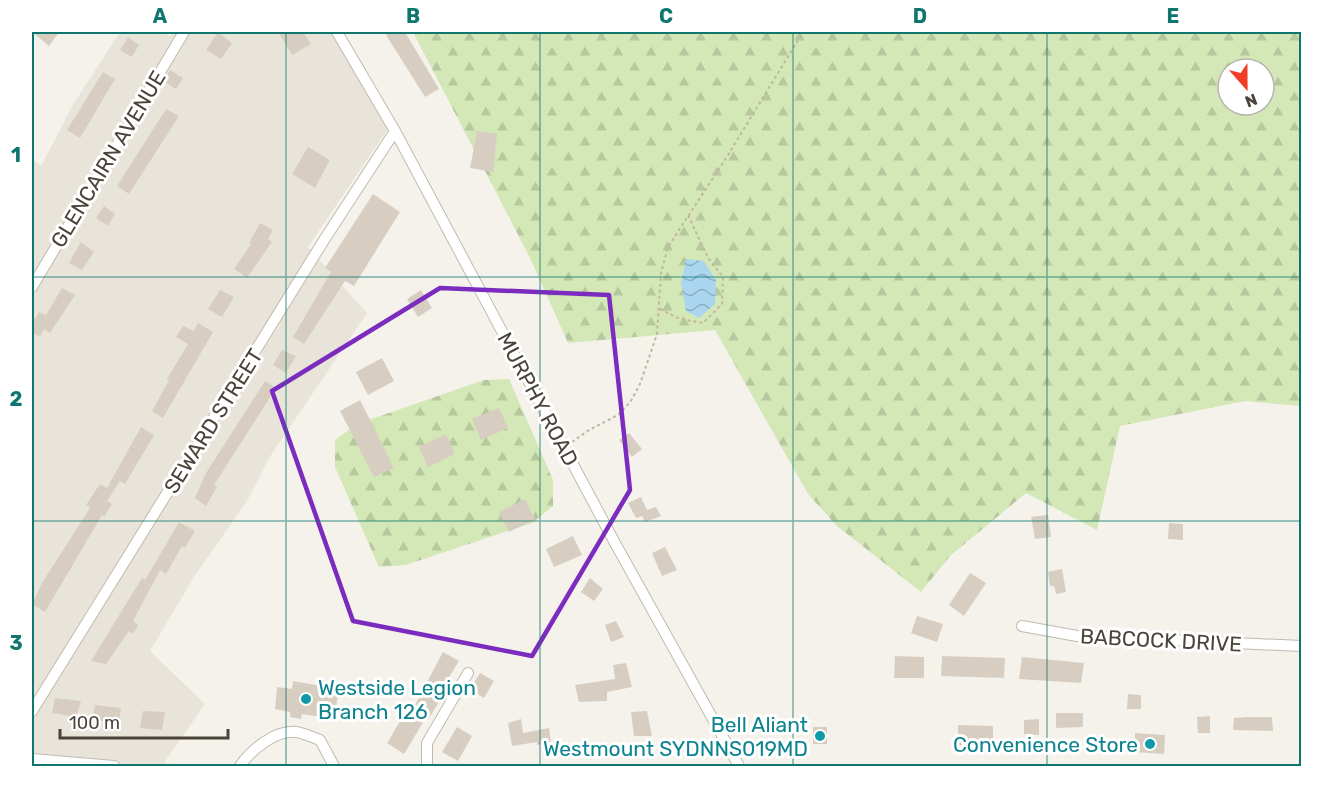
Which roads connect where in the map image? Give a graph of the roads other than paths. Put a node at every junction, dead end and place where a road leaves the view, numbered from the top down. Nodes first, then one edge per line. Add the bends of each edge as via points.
1 (184, 32) edge
2 (337, 32) edge
3 (396, 131) junction
4 (32, 287) edge
5 (1022, 626) dead end
6 (1302, 646) edge
7 (468, 673) dead end
8 (32, 711) edge
9 (32, 759) edge
10 (98, 766) edge
11 (114, 766) edge
12 (240, 766) edge
13 (334, 766) edge
14 (427, 766) edge
15 (739, 766) edge

1 - 4 street, GLENCAIRN AVENUE
2 - 3 street, MURPHY ROAD
3 - 8 street, SEWARD STREET via 324,240
3 - 15 street, MURPHY ROAD
5 - 6 street, BABCOCK DRIVE via 1077,636
7 - 14 street via 428,743
9 - 10 street
10 - 11 street
12 - 13 street via 248,754 282,733 297,732 320,740

